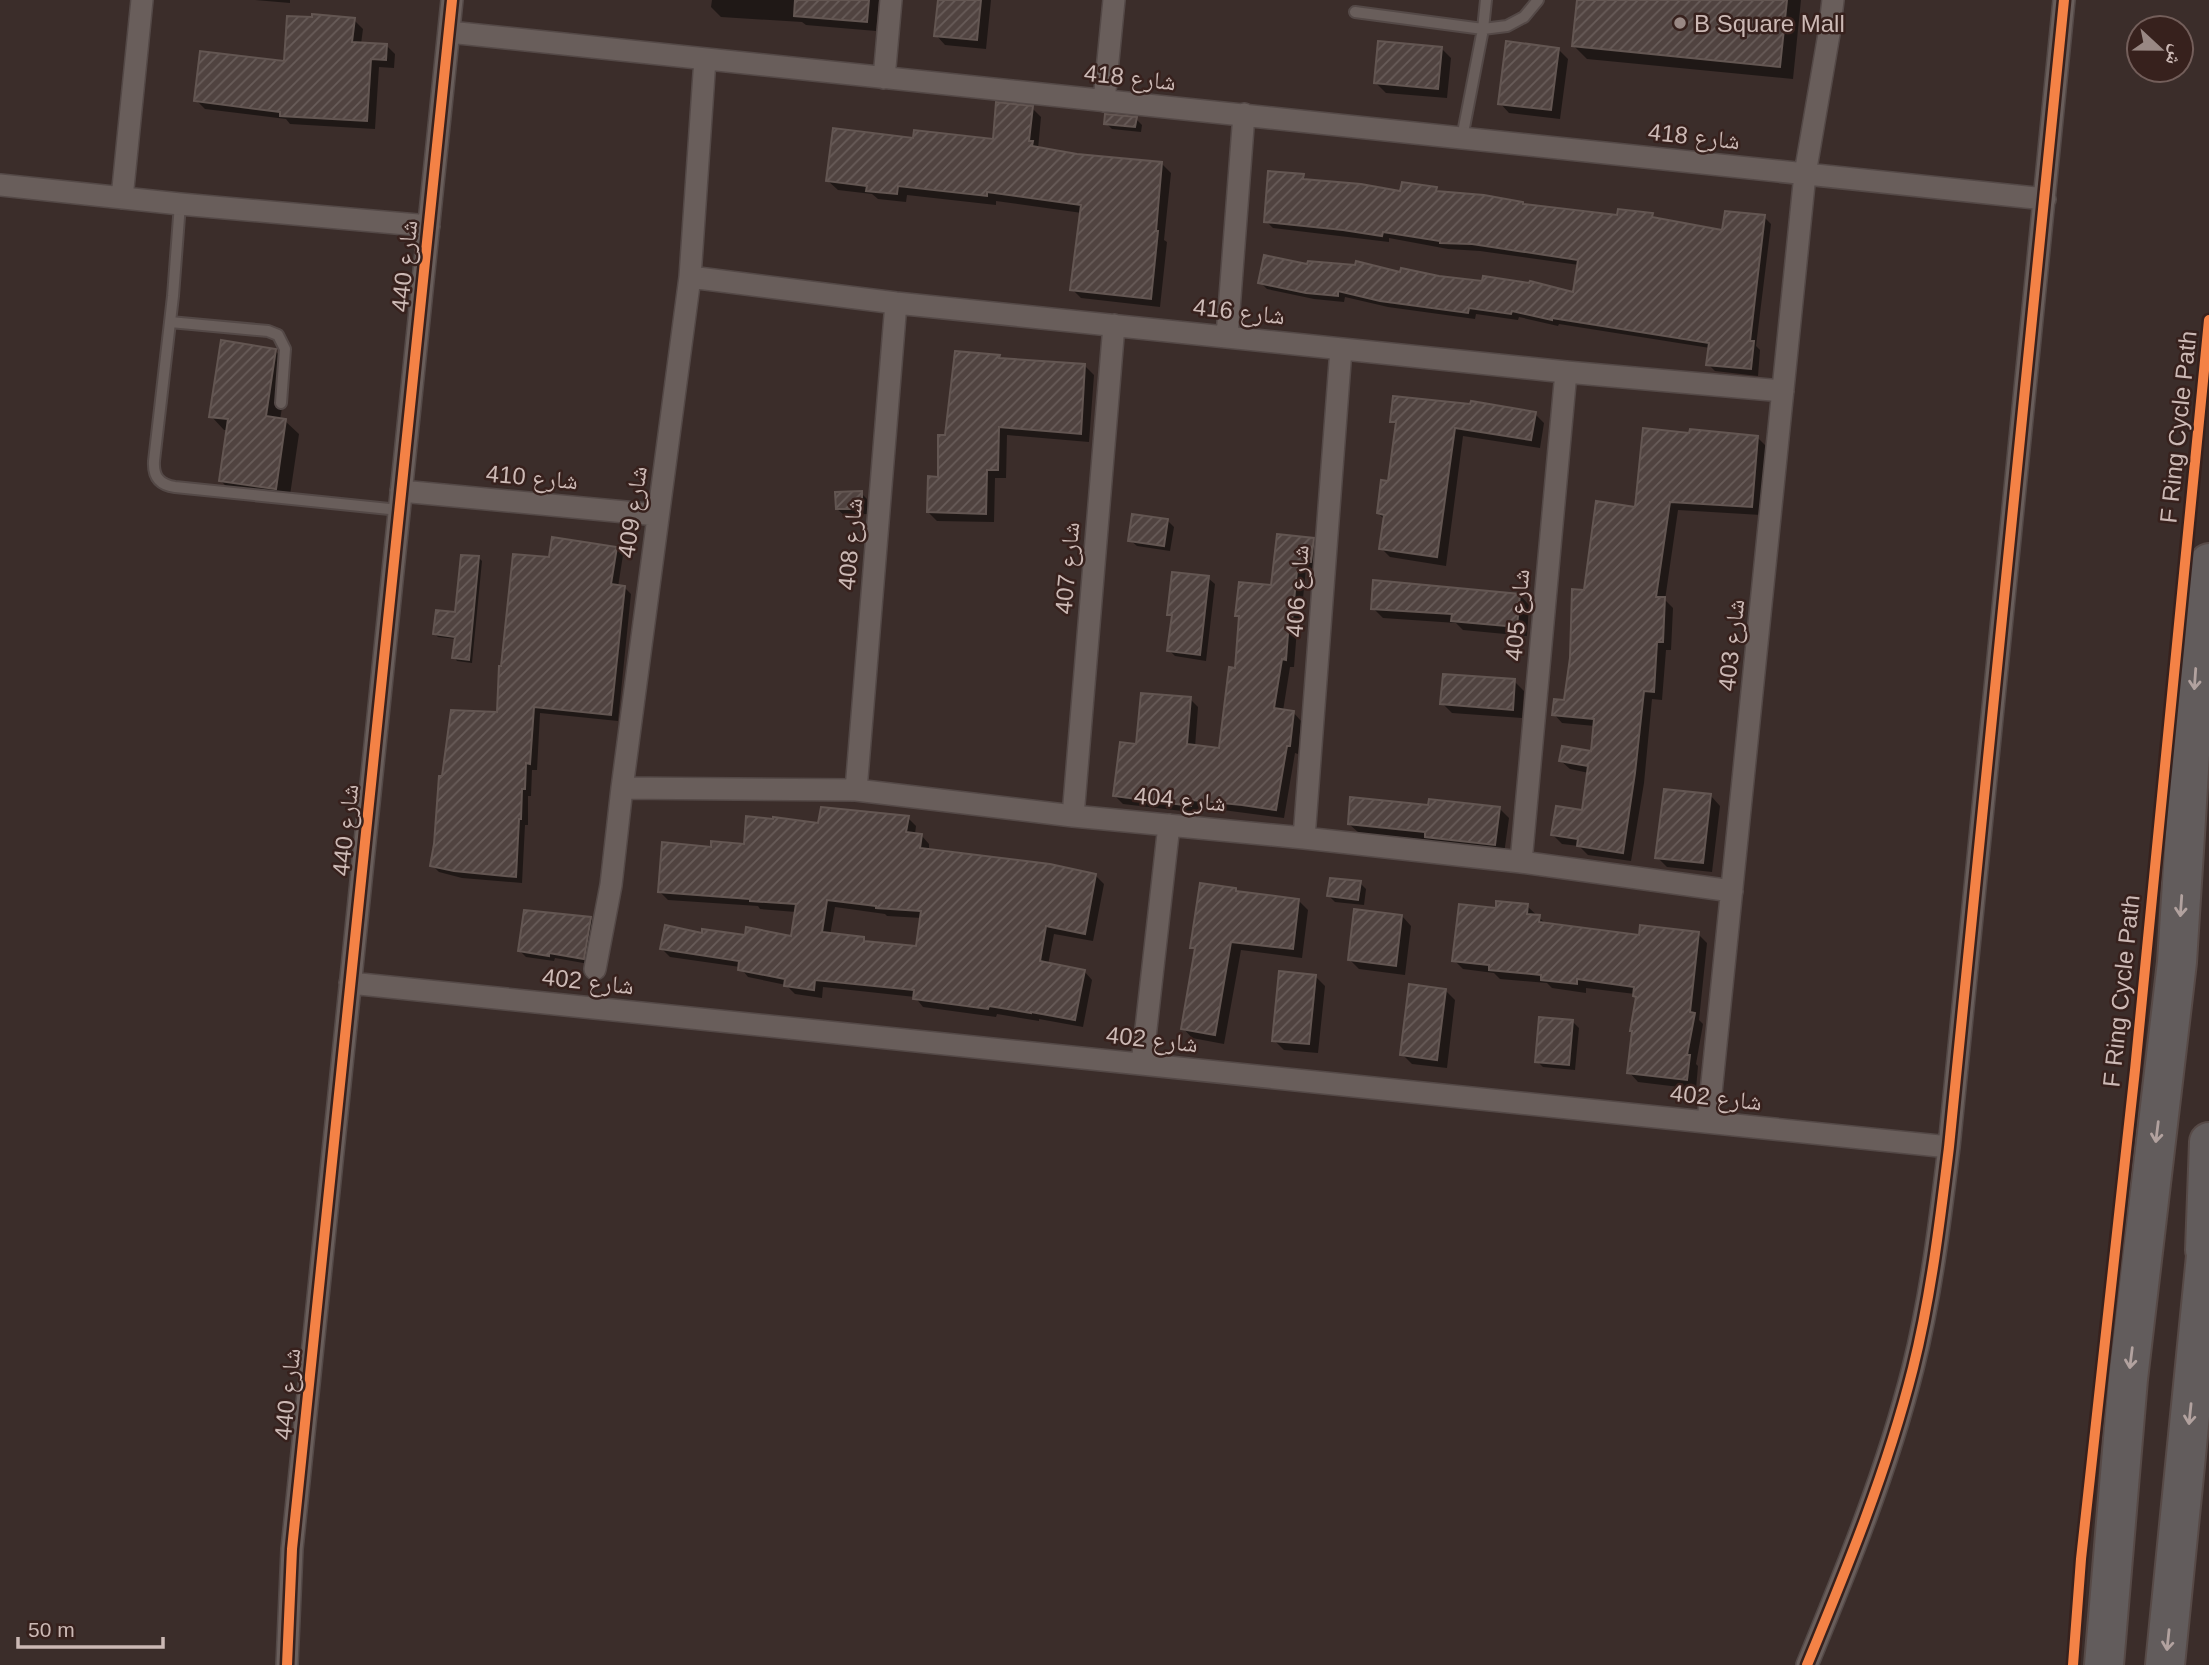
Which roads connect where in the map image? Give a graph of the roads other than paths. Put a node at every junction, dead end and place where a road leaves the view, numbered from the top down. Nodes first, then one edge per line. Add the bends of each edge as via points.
1 (142, 0) edge
2 (452, 0) edge
3 (891, 0) edge
4 (1114, 0) edge
5 (1486, 0) edge
6 (1538, 0) edge
7 (1833, 0) edge
8 (2064, 0) edge
9 (1355, 12) dead end
10 (1483, 29) junction
11 (449, 32) junction
12 (705, 59) junction
13 (884, 78) junction
14 (1104, 101) junction
15 (1244, 114) junction
16 (1462, 138) junction
17 (1805, 174) junction
18 (0, 185) edge
19 (122, 198) junction
20 (2045, 199) junction
21 (180, 204) junction
22 (429, 226) junction
23 (690, 278) junction
24 (896, 303) junction
25 (170, 322) junction
26 (1114, 325) junction
27 (1227, 336) junction
28 (1341, 349) junction
29 (1566, 372) junction
30 (1783, 391) junction
31 (281, 403) dead end
32 (400, 500) junction
33 (658, 515) junction
34 (2209, 563) edge
35 (622, 788) junction
36 (856, 790) junction
37 (1073, 816) junction
38 (1169, 825) junction
39 (1304, 838) junction
40 (1521, 862) junction
41 (1732, 891) junction
42 (595, 970) dead end
43 (350, 983) junction
44 (1142, 1064) junction
45 (1708, 1122) junction
46 (2209, 1142) edge
47 (1949, 1147) junction
48 (2209, 1226) edge
49 (2204, 1273) junction
50 (286, 1665) edge
51 (1807, 1665) edge
52 (2104, 1665) edge
53 (2165, 1665) edge

1 - 19 street
2 - 11 street, شارع 440
3 - 13 street
4 - 14 street
5 - 10 lane
6 - 10 lane via 1524,18
7 - 17 street, شارع 403
8 - 20 street
9 - 10 lane
10 - 16 lane
11 - 12 street, شارع 418
11 - 22 street, شارع 440
12 - 13 street, شارع 418
12 - 23 street, شارع 409
13 - 14 street, شارع 418
14 - 15 street, شارع 418
15 - 16 street, شارع 418
15 - 27 street
16 - 17 street, شارع 418
17 - 20 street, شارع 418
17 - 30 street, شارع 403
18 - 19 street
19 - 21 street
20 - 47 street
21 - 22 street
21 - 25 lane
22 - 32 street, شارع 440
23 - 24 street, شارع 416
23 - 33 street, شارع 409
24 - 26 street, شارع 416
24 - 36 street, شارع 408
25 - 31 lane via 278,335 285,349
25 - 32 lane via 153,471 158,480 175,487
26 - 27 street, شارع 416
26 - 37 street, شارع 407
27 - 28 street, شارع 416
28 - 29 street, شارع 416
28 - 39 street, شارع 406
29 - 30 street, شارع 416
29 - 40 street, شارع 405
30 - 41 street, شارع 403
32 - 33 street, شارع 410
32 - 43 street, شارع 440
33 - 35 street, شارع 409
34 -> 52 highway via 2196,659 2178,962 2128,1379
35 - 36 street, شارع 404
35 - 42 street, شارع 409
36 - 37 street, شارع 404
37 - 38 street, شارع 404
38 - 39 street, شارع 404
38 - 44 street
39 - 40 street, شارع 404
40 - 41 street, شارع 404
41 - 45 street, شارع 403
43 - 44 street, شارع 402
43 - 50 street, شارع 440 via 292,1549
44 - 45 street, شارع 402
45 - 47 street, شارع 402
46 - 49 highway
47 - 51 street via 1913,1367 1897,1426 1836,1599
48 - 49 highway
49 -> 53 highway

